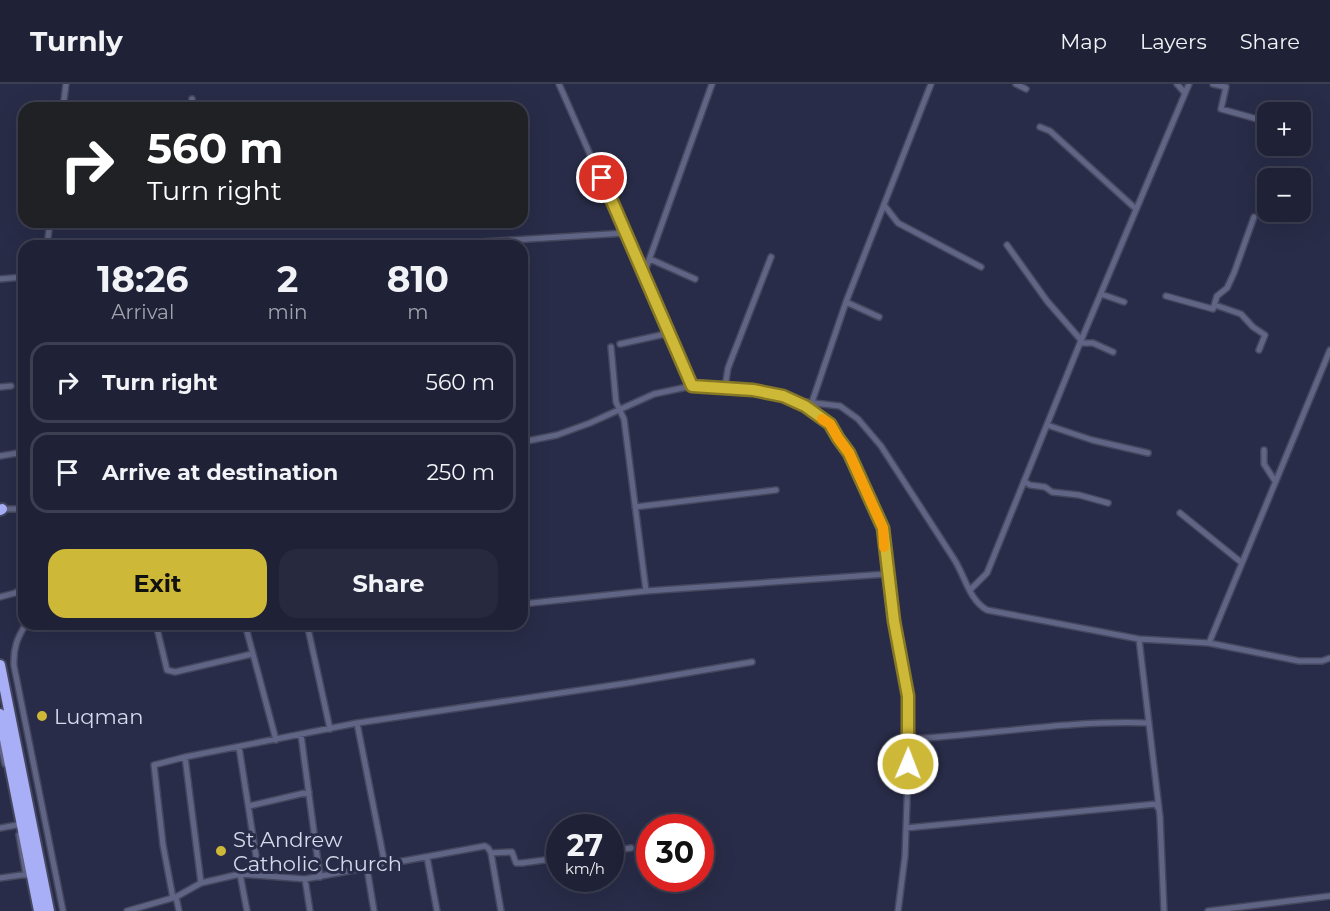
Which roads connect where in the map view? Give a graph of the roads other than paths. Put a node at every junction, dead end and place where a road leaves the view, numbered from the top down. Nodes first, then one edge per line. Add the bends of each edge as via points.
1 (66, 84) edge
2 (559, 84) edge
3 (712, 84) edge
4 (931, 84) edge
5 (1016, 84) edge
6 (1177, 84) edge
7 (1189, 84) edge
8 (1213, 84) edge
9 (1026, 89) dead end
10 (1185, 93) junction
11 (192, 99) dead end
12 (64, 102) edge
13 (192, 102) edge
14 (1257, 119) edge
15 (1040, 127) dead end
16 (884, 205) junction
17 (1136, 209) junction
18 (1254, 218) dead end
19 (626, 233) junction
20 (512, 240) edge
21 (1006, 245) dead end
22 (771, 257) dead end
23 (650, 259) junction
24 (981, 267) dead end
25 (644, 274) junction
26 (18, 278) edge
27 (0, 279) edge
28 (694, 279) dead end
29 (1101, 294) junction
30 (1166, 296) dead end
31 (846, 302) junction
32 (1124, 302) dead end
33 (1215, 304) junction
34 (879, 317) dead end
35 (670, 333) junction
36 (1080, 342) junction
37 (620, 344) dead end
38 (611, 347) dead end
39 (1258, 350) dead end
40 (1330, 350) edge
41 (1113, 352) dead end
42 (11, 386) dead end
43 (692, 386) junction
44 (0, 387) edge
45 (725, 387) junction
46 (790, 400) junction
47 (812, 402) junction
48 (620, 408) junction
49 (1047, 425) junction
50 (528, 441) edge
51 (1264, 450) dead end
52 (18, 453) edge
53 (1148, 453) dead end
54 (0, 456) edge
55 (1024, 481) junction
56 (1275, 481) junction
57 (776, 490) dead end
58 (1108, 503) dead end
59 (634, 507) junction
60 (1, 509) edge
61 (18, 509) edge
62 (1180, 513) dead end
63 (1242, 563) junction
64 (887, 573) junction
65 (970, 590) junction
66 (18, 591) edge
67 (646, 591) junction
68 (0, 597) edge
69 (528, 603) edge
70 (22, 630) edge
71 (157, 630) edge
72 (246, 630) edge
73 (308, 630) edge
74 (1139, 639) junction
75 (1209, 643) junction
76 (252, 654) junction
77 (1330, 658) edge
78 (752, 662) dead end
79 (0, 665) edge
80 (0, 714) edge
81 (357, 723) junction
82 (1149, 723) junction
83 (330, 729) junction
84 (301, 735) junction
85 (276, 740) junction
86 (909, 740) junction
87 (0, 743) edge
88 (239, 747) junction
89 (184, 757) junction
90 (309, 792) junction
91 (249, 806) junction
92 (1159, 809) junction
93 (17, 825) junction
94 (0, 828) edge
95 (906, 828) junction
96 (631, 848) dead end
97 (624, 849) edge
98 (491, 853) junction
99 (427, 857) junction
100 (546, 860) edge
101 (385, 865) junction
102 (366, 868) junction
103 (28, 874) junction
104 (240, 874) junction
105 (259, 875) junction
106 (320, 877) junction
107 (0, 878) edge
108 (305, 879) junction
109 (201, 883) junction
110 (1330, 896) edge
111 (174, 897) junction
112 (39, 911) edge
113 (50, 911) edge
114 (63, 911) edge
115 (127, 911) edge
116 (179, 911) edge
117 (247, 911) edge
118 (310, 911) edge
119 (375, 911) edge
120 (437, 911) edge
121 (501, 911) edge
122 (898, 911) edge
123 (1164, 911) edge
124 (1208, 911) edge

1 - 12 street
2 - 19 street
3 - 23 street
4 - 16 street
5 - 9 street
6 - 10 street
7 - 10 street
8 - 14 street via 1226,87 1221,109
10 - 17 street
11 - 13 street
15 - 17 street via 1050,131
16 - 24 street via 898,223
16 - 31 street
17 - 29 street
18 - 33 street via 1230,280
19 - 20 street
19 - 25 street
21 - 36 street
22 - 45 street via 728,368
23 - 25 street
23 - 28 street
25 - 35 street
26 - 27 street
29 - 32 street
29 - 36 street
30 - 33 street via 1213,309
31 - 34 street
31 - 47 street
33 - 39 street via 1241,314 1265,335
35 - 37 street
35 - 43 street
36 - 41 street
36 - 49 street
38 - 48 street via 616,402
40 - 56 street
42 - 44 street
43 - 45 street
43 - 48 street via 654,393
45 - 46 street via 768,392
46 - 47 street
46 - 64 street via 830,424 849,453 883,528
47 - 65 street via 840,406 858,418 881,446
48 - 50 street via 557,435
48 - 59 street
49 - 53 street
49 - 55 street
51 - 56 street via 1264,464
52 - 54 street
55 - 58 street via 1052,492
55 - 65 street via 987,573
56 - 63 street
57 - 59 street
59 - 67 street
60 - 61 street
62 - 63 street
63 - 75 street
64 - 67 street
64 - 86 street via 908,696
65 - 74 street via 987,610
66 - 68 street
67 - 69 street
70 - 114 street via 13,652 14,666
71 - 76 street via 167,670 174,672
72 - 76 street
73 - 83 street
74 - 75 street
74 - 82 street
75 - 77 street via 1299,661
76 - 85 street
78 - 81 street
79 - 113 highway
80 - 103 highway
81 - 83 street
81 - 101 street
82 - 86 street via 1040,727
82 - 92 street
83 - 84 street
84 - 85 street
84 - 90 street
85 - 88 street
86 - 95 street
87 - 93 street
88 - 89 street
88 - 91 street
89 - 109 street
89 - 111 street via 154,765 163,845
90 - 91 street
90 - 106 street
91 - 105 street
92 - 95 street via 1156,804
92 - 123 street
93 - 94 street
93 - 103 street
95 - 122 street
96 - 97 street
98 - 99 street via 485,846
98 - 100 street via 512,852 516,863
98 - 121 street
99 - 101 street
99 - 120 street
101 - 102 street
102 - 106 street
102 - 119 street
103 - 107 street
103 - 112 highway
104 - 105 street
104 - 109 street
104 - 117 street
105 - 108 street
106 - 108 street
108 - 118 street
109 - 111 street
110 - 124 street
111 - 115 street
111 - 116 street

